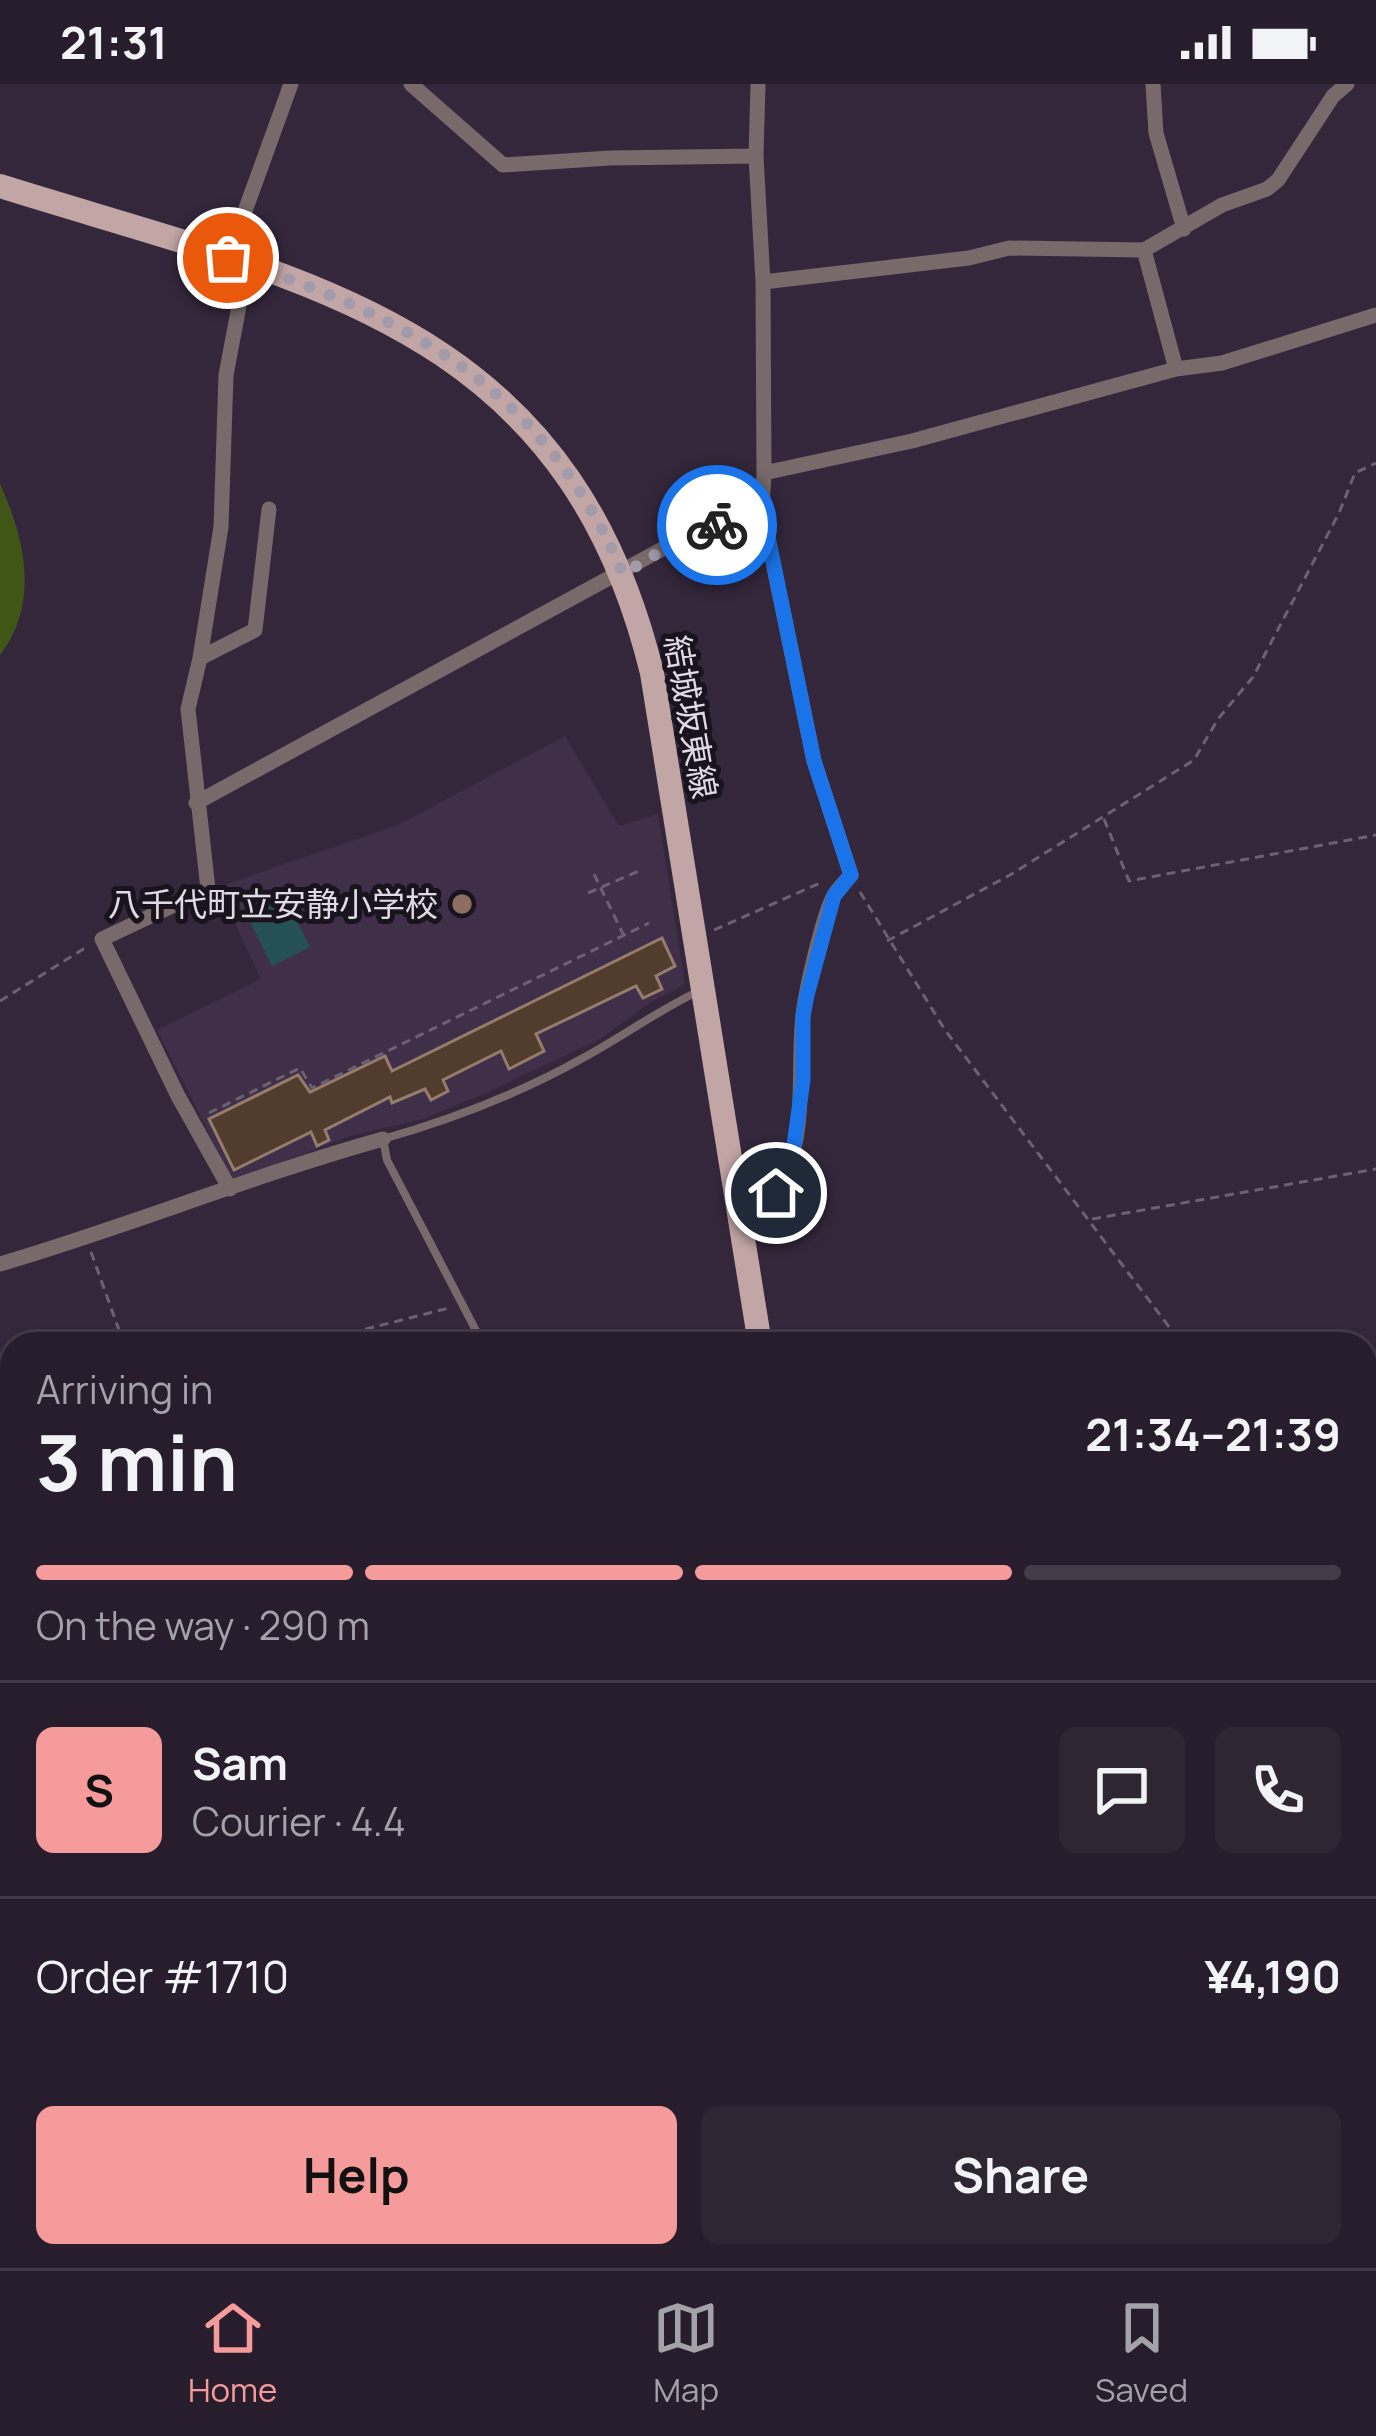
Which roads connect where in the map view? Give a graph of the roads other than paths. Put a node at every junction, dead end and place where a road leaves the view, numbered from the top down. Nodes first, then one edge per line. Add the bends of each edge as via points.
1 (291, 84) edge
2 (411, 84) edge
3 (758, 84) edge
4 (1153, 84) edge
5 (1347, 84) edge
6 (756, 156) junction
7 (0, 186) edge
8 (1184, 229) junction
9 (1144, 250) junction
10 (238, 261) junction
11 (764, 282) junction
12 (1376, 315) edge
13 (1176, 370) junction
14 (764, 473) junction
15 (762, 508) junction
16 (268, 509) dead end
17 (623, 574) junction
18 (200, 658) junction
19 (196, 803) junction
20 (704, 989) junction
21 (383, 1139) junction
22 (230, 1189) junction
23 (742, 1218) junction
24 (0, 1264) edge
25 (477, 1332) edge
26 (758, 1332) edge

1 - 10 street
2 - 6 street via 503,165
3 - 6 street
4 - 8 street via 1156,133
5 - 8 street via 1278,180
6 - 11 street
7 - 10 main road, 結城坂東線
8 - 9 street
9 - 11 street via 1009,248
9 - 13 street
10 - 17 main road, 結城坂東線 via 360,305 489,388 564,470
10 - 18 street via 221,526
11 - 14 street
12 - 13 street
13 - 14 street
14 - 15 street
15 - 17 street via 688,535
15 - 23 street via 814,761 850,873 834,896 807,995 787,1171 776,1193
16 - 18 street via 255,630
17 - 19 street
17 - 20 main road, 結城坂東線 via 652,673
18 - 19 street via 188,709
19 - 22 street via 208,889 102,938
20 - 21 lane via 490,1105
20 - 23 main road, 結城坂東線
21 - 22 street
21 - 25 lane
22 - 24 street
23 - 26 main road, 結城坂東線

